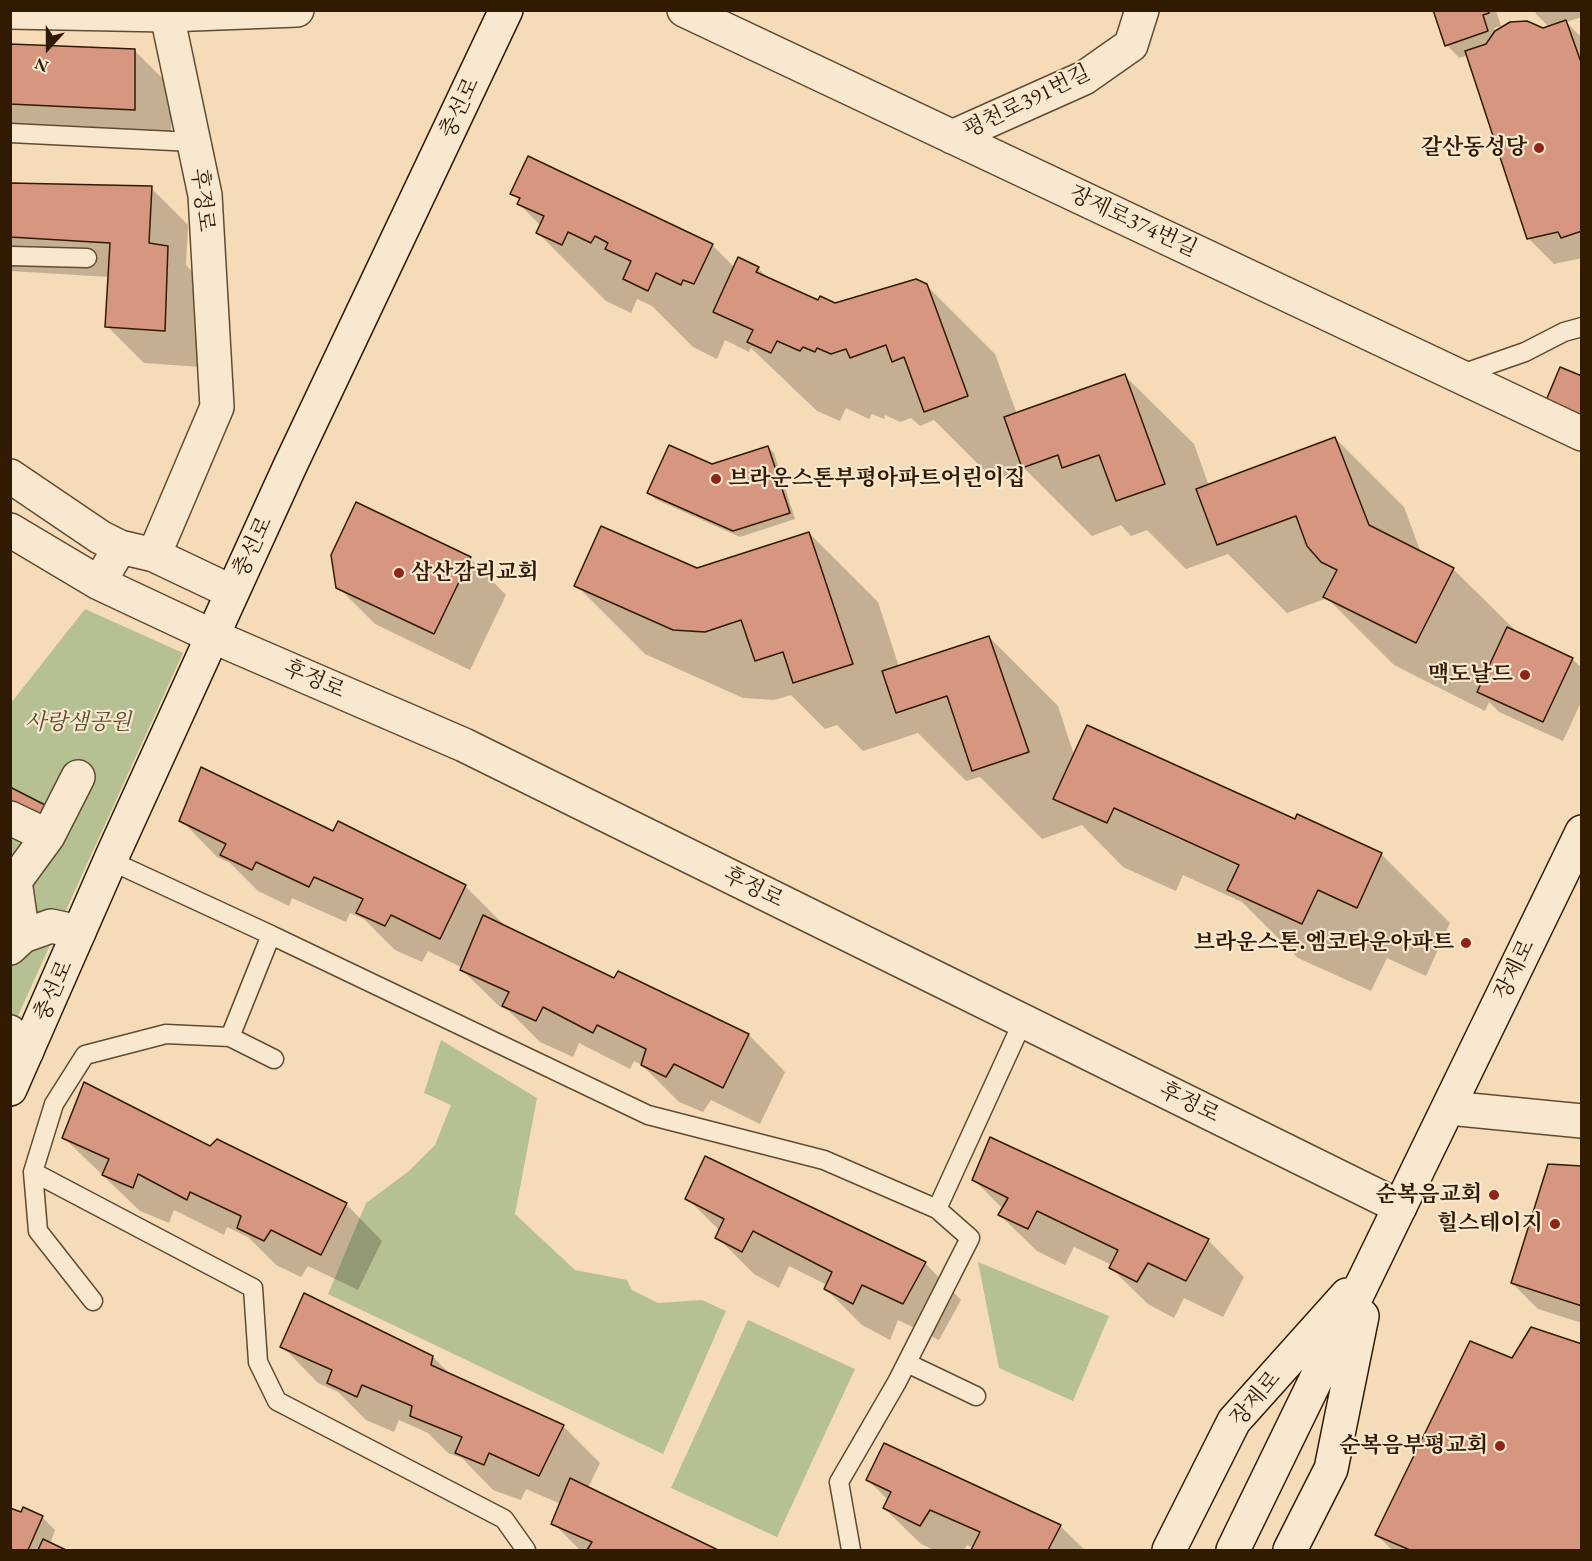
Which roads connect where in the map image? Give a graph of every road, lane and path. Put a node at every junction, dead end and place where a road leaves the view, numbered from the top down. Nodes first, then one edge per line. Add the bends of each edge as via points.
1 (506, 10) edge
2 (684, 10) edge
3 (1142, 10) edge
4 (295, 11) edge
5 (10, 12) edge
6 (150, 14) edge
7 (10, 133) edge
8 (952, 137) junction
9 (194, 142) junction
10 (10, 256) edge
11 (87, 258) dead end
12 (1581, 327) edge
13 (1458, 376) junction
14 (1581, 434) edge
15 (10, 476) edge
16 (10, 530) edge
17 (120, 547) junction
18 (154, 555) junction
19 (99, 583) junction
20 (232, 592) junction
21 (212, 636) junction
22 (78, 777) dead end
23 (10, 818) edge
24 (48, 836) junction
25 (1578, 849) edge
26 (111, 861) junction
27 (13, 881) edge
28 (79, 932) junction
29 (270, 935) junction
30 (17, 942) edge
31 (1023, 1022) junction
32 (230, 1037) junction
33 (19, 1041) edge
34 (274, 1059) dead end
35 (10, 1089) edge
36 (1449, 1108) junction
37 (1581, 1121) edge
38 (33, 1172) junction
39 (1400, 1207) junction
40 (937, 1209) junction
41 (1372, 1267) junction
42 (93, 1301) dead end
43 (907, 1364) junction
44 (976, 1396) dead end
45 (526, 1551) edge
46 (851, 1551) edge
47 (1169, 1551) edge
48 (1233, 1551) edge
49 (1290, 1551) edge

1 - 20 street, 충선로
2 - 8 street, 장제로374번길
3 - 8 street, 평천로391번길 via 1131,45 1084,78
4 - 6 street
5 - 6 street
6 - 9 street, 후정로
7 - 9 lane
8 - 13 street, 장제로374번길
9 - 18 street, 후정로 via 205,195 217,407
10 - 11 lane
12 - 13 lane
13 - 14 street, 장제로374번길
15 - 17 street
16 - 19 street, 후정로
17 - 18 street
17 - 19 street
18 - 20 street
19 - 21 street, 후정로
20 - 21 street, 충선로
21 - 26 street, 충선로
21 - 31 street, 후정로 via 464,745
22 - 24 street
23 - 24 street
24 - 27 street
25 - 36 street, 장제로
26 - 28 street, 충선로
26 - 29 lane
27 - 30 street
28 - 30 street via 51,926
28 - 33 street, 충선로
29 - 32 lane
29 - 40 lane via 648,1114 824,1160
31 - 39 street, 후정로
31 - 40 lane
32 - 34 lane
32 - 38 lane via 166,1034 85,1055 54,1104
33 - 35 street, 충선로
36 - 37 street
36 - 39 street, 장제로
38 - 42 lane via 38,1231
38 - 45 lane via 253,1288 258,1362 276,1401 504,1519
39 - 41 street, 장제로
40 - 43 lane via 970,1238
41 - 47 street, 장제로 via 1234,1421
41 - 48 street, 장제로
41 - 49 street, 장제로 via 1331,1469
43 - 44 lane
43 - 46 lane via 839,1482

